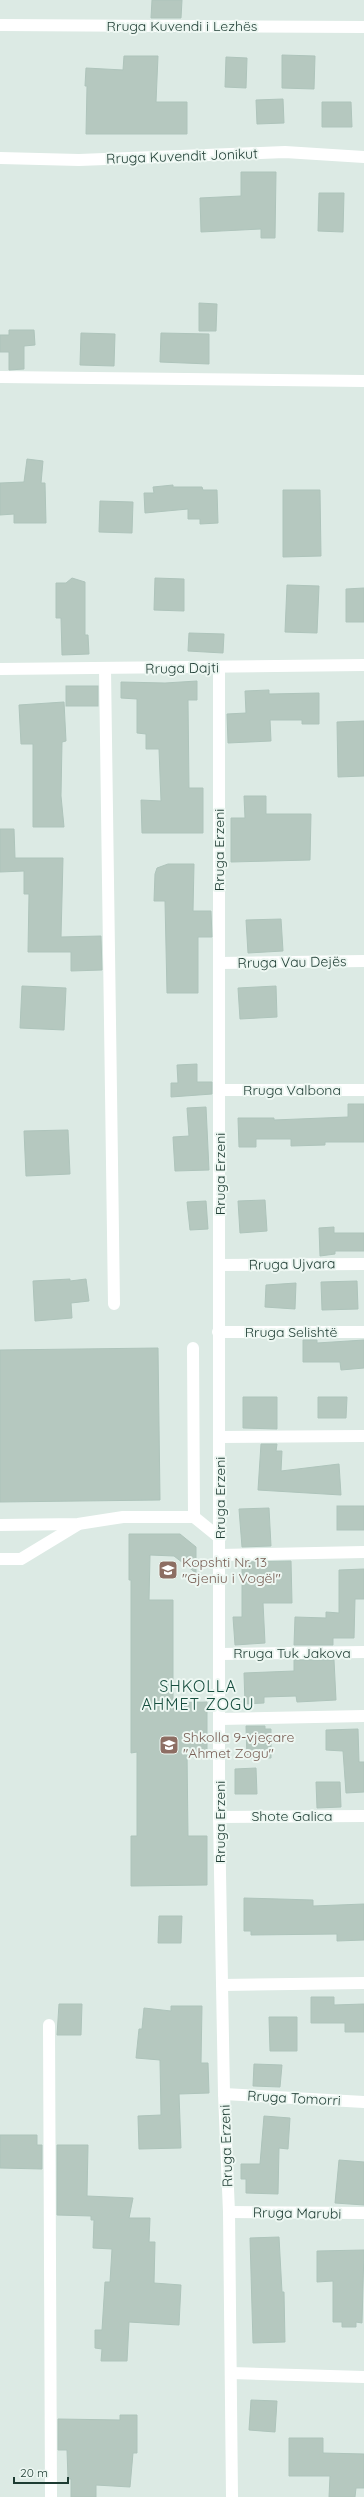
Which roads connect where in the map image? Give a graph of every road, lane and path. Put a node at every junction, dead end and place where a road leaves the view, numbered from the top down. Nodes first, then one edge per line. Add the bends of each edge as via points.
1 (0, 25) edge
2 (364, 27) edge
3 (364, 157) edge
4 (0, 158) edge
5 (0, 377) edge
6 (364, 381) edge
7 (364, 665) edge
8 (219, 667) junction
9 (0, 669) edge
10 (105, 669) junction
11 (364, 961) edge
12 (220, 963) junction
13 (221, 1090) junction
14 (364, 1090) edge
15 (364, 1264) edge
16 (219, 1265) junction
17 (114, 1304) dead end
18 (218, 1332) junction
19 (364, 1332) edge
20 (193, 1348) dead end
21 (364, 1436) edge
22 (220, 1438) junction
23 (194, 1517) junction
24 (78, 1524) junction
25 (0, 1525) edge
26 (220, 1538) junction
27 (364, 1552) edge
28 (220, 1555) junction
29 (0, 1559) edge
30 (364, 1652) edge
31 (220, 1654) junction
32 (364, 1716) edge
33 (220, 1719) junction
34 (364, 1816) edge
35 (220, 1817) junction
36 (364, 1983) edge
37 (222, 1985) junction
38 (49, 2025) dead end
39 (224, 2094) junction
40 (364, 2102) edge
41 (229, 2212) junction
42 (364, 2213) edge
43 (231, 2374) junction
44 (364, 2377) edge
45 (51, 2497) edge
46 (232, 2497) edge

1 - 2 street, Rruga Kuvendi i Lezhës
3 - 4 street, Rruga Kuvendit Jonikut via 285,152 79,160
5 - 6 street
7 - 8 street, Rruga Dajti
8 - 10 street, Rruga Dajti
8 - 12 street, Rruga Erzeni
9 - 10 street, Rruga Dajti
10 - 17 street
11 - 12 street, Rruga Vau Dejës
12 - 13 street, Rruga Erzeni
13 - 14 street, Rruga Valbona
13 - 16 street, Rruga Erzeni
15 - 16 street, Rruga Ujvara
16 - 18 street, Rruga Erzeni
18 - 19 street, Rruga Selishtë
18 - 22 street, Rruga Erzeni
20 - 23 street
21 - 22 street
22 - 26 street, Rruga Erzeni
23 - 24 street via 123,1518
23 - 26 street
24 - 25 street
24 - 29 street via 21,1559
26 - 28 street, Rruga Erzeni
27 - 28 street
28 - 31 street, Rruga Erzeni
30 - 31 street, Rruga Tuk Jakova
31 - 33 street, Rruga Erzeni
32 - 33 street
33 - 35 street, Rruga Erzeni
34 - 35 street, Shote Galica
35 - 37 street, Rruga Erzeni
36 - 37 street
37 - 39 street, Rruga Erzeni
38 - 45 street
39 - 40 street, Rruga Tomorri
39 - 41 street, Rruga Erzeni
41 - 42 street, Rruga Marubi
41 - 43 street, Rruga Erzeni
43 - 44 street
43 - 46 street, Rruga Erzeni

